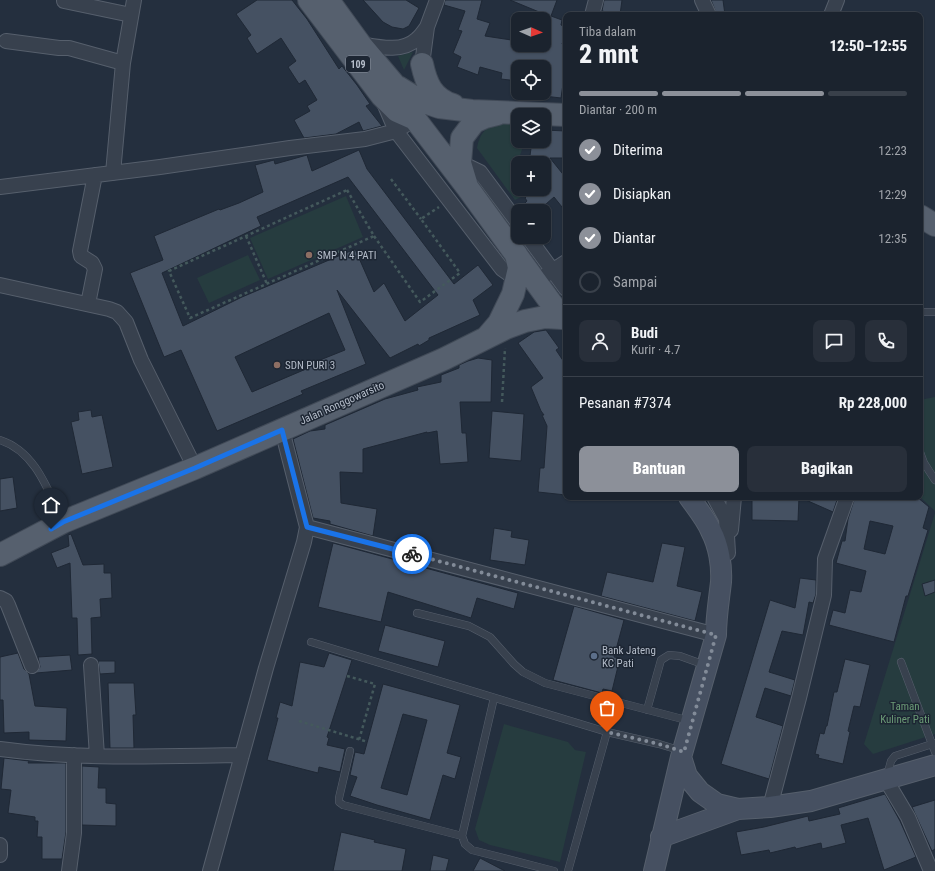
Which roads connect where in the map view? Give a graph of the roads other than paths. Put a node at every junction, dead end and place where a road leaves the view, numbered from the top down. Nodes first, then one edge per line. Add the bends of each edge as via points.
1 (134, 0) edge
2 (309, 0) edge
3 (328, 0) edge
4 (437, 0) edge
5 (596, 0) edge
6 (702, 0) edge
7 (837, 0) edge
8 (64, 1) edge
9 (593, 12) edge
10 (708, 12) edge
11 (832, 12) edge
12 (131, 15) junction
13 (427, 27) junction
14 (6, 41) dead end
15 (360, 44) junction
16 (123, 62) junction
17 (422, 64) junction
18 (389, 91) junction
19 (416, 109) junction
20 (489, 112) junction
21 (563, 115) edge
22 (396, 131) junction
23 (451, 159) junction
24 (113, 173) junction
25 (95, 176) junction
26 (0, 187) edge
27 (511, 214) edge
28 (529, 244) edge
29 (563, 263) edge
30 (535, 277) junction
31 (0, 286) edge
32 (563, 288) edge
33 (88, 304) junction
34 (923, 312) edge
35 (935, 312) edge
36 (563, 319) edge
37 (563, 320) edge
38 (487, 338) junction
39 (282, 430) junction
40 (0, 440) edge
41 (923, 461) edge
42 (195, 468) junction
43 (935, 480) edge
44 (691, 500) edge
45 (702, 500) edge
46 (716, 500) edge
47 (734, 500) edge
48 (846, 500) edge
49 (63, 522) junction
50 (307, 527) junction
51 (728, 553) junction
52 (0, 555) edge
53 (0, 598) edge
54 (417, 613) dead end
55 (716, 635) junction
56 (311, 642) dead end
57 (901, 662) dead end
58 (91, 665) dead end
59 (32, 666) dead end
60 (707, 666) junction
61 (494, 698) junction
62 (647, 710) junction
63 (691, 722) junction
64 (607, 732) junction
65 (933, 744) edge
66 (0, 749) edge
67 (350, 751) dead end
68 (935, 752) edge
69 (682, 754) junction
70 (74, 755) junction
71 (242, 755) junction
72 (97, 756) junction
73 (935, 765) edge
74 (886, 780) junction
75 (770, 807) junction
76 (738, 809) junction
77 (462, 836) junction
78 (661, 837) junction
79 (0, 845) edge
80 (0, 855) edge
81 (932, 868) edge
82 (69, 871) edge
83 (210, 871) edge
84 (554, 871) edge
85 (568, 871) edge
86 (654, 871) edge

1 - 12 street
2 - 18 main road, 109
3 - 15 main road, 109
4 - 13 street
5 - 9 street
6 - 10 street
7 - 11 street
8 - 12 street
12 - 16 street
13 - 15 street via 416,40 407,45 380,48
13 - 17 street
14 - 16 street via 69,48
15 - 18 main road, 109
16 - 24 street
17 - 19 street
17 - 20 main road via 428,85 440,98 448,103
18 - 19 main road
18 - 22 street
19 - 20 main road via 439,107
19 - 22 street
19 - 23 main road
20 - 21 main road
20 - 23 main road via 474,122
22 - 24 street via 365,140
22 - 30 street via 502,269
23 - 27 street via 480,172
23 - 30 main road via 467,188 516,254 519,268
24 - 25 street
25 - 26 street
25 - 33 street via 80,251 81,256 95,268
28 - 30 street
29 - 30 street
30 - 32 street
30 - 36 main road
30 - 38 main road via 513,294 499,323
31 - 33 street
33 - 42 street via 117,312 126,322 141,360
34 - 35 lane
37 - 38 main road, Jalan Ronggowarsito via 545,317 525,321
38 - 39 main road, Jalan Ronggowarsito
39 - 42 main road, Jalan Ronggowarsito
39 - 50 street
40 - 49 lane via 24,453 41,475
41 - 43 lane
42 - 49 main road, Jalan Ronggowarsito
44 - 55 main road via 711,530 718,550 721,569
45 - 51 main road via 718,524
46 - 51 street via 726,519
47 - 51 street
48 - 75 street via 825,559 824,595
49 - 52 main road, Jalan Ronggowarsito
50 - 55 street
50 - 71 street
51 - 55 main road via 728,598 725,620
53 - 59 street via 6,601
54 - 62 lane via 469,626 490,637 523,672 545,683
55 - 60 main road
56 - 61 lane
57 - 65 lane
58 - 72 street
60 - 62 lane via 680,656 669,655 661,660
60 - 63 main road
61 - 64 lane
61 - 77 lane
62 - 63 lane
63 - 69 main road
64 - 69 lane via 659,744
64 - 85 lane
65 - 68 lane
65 - 74 lane via 895,756
66 - 70 street via 33,754
67 - 77 lane via 339,802
69 - 76 main road via 687,776 700,792 717,804
69 - 78 main road
70 - 72 street
70 - 82 street via 74,833
71 - 72 street
71 - 83 street
73 - 74 main road
74 - 75 main road via 811,802
74 - 81 street via 908,817
75 - 76 main road
76 - 78 main road
77 - 84 lane via 465,844 472,850
78 - 86 main road
79 - 80 street

